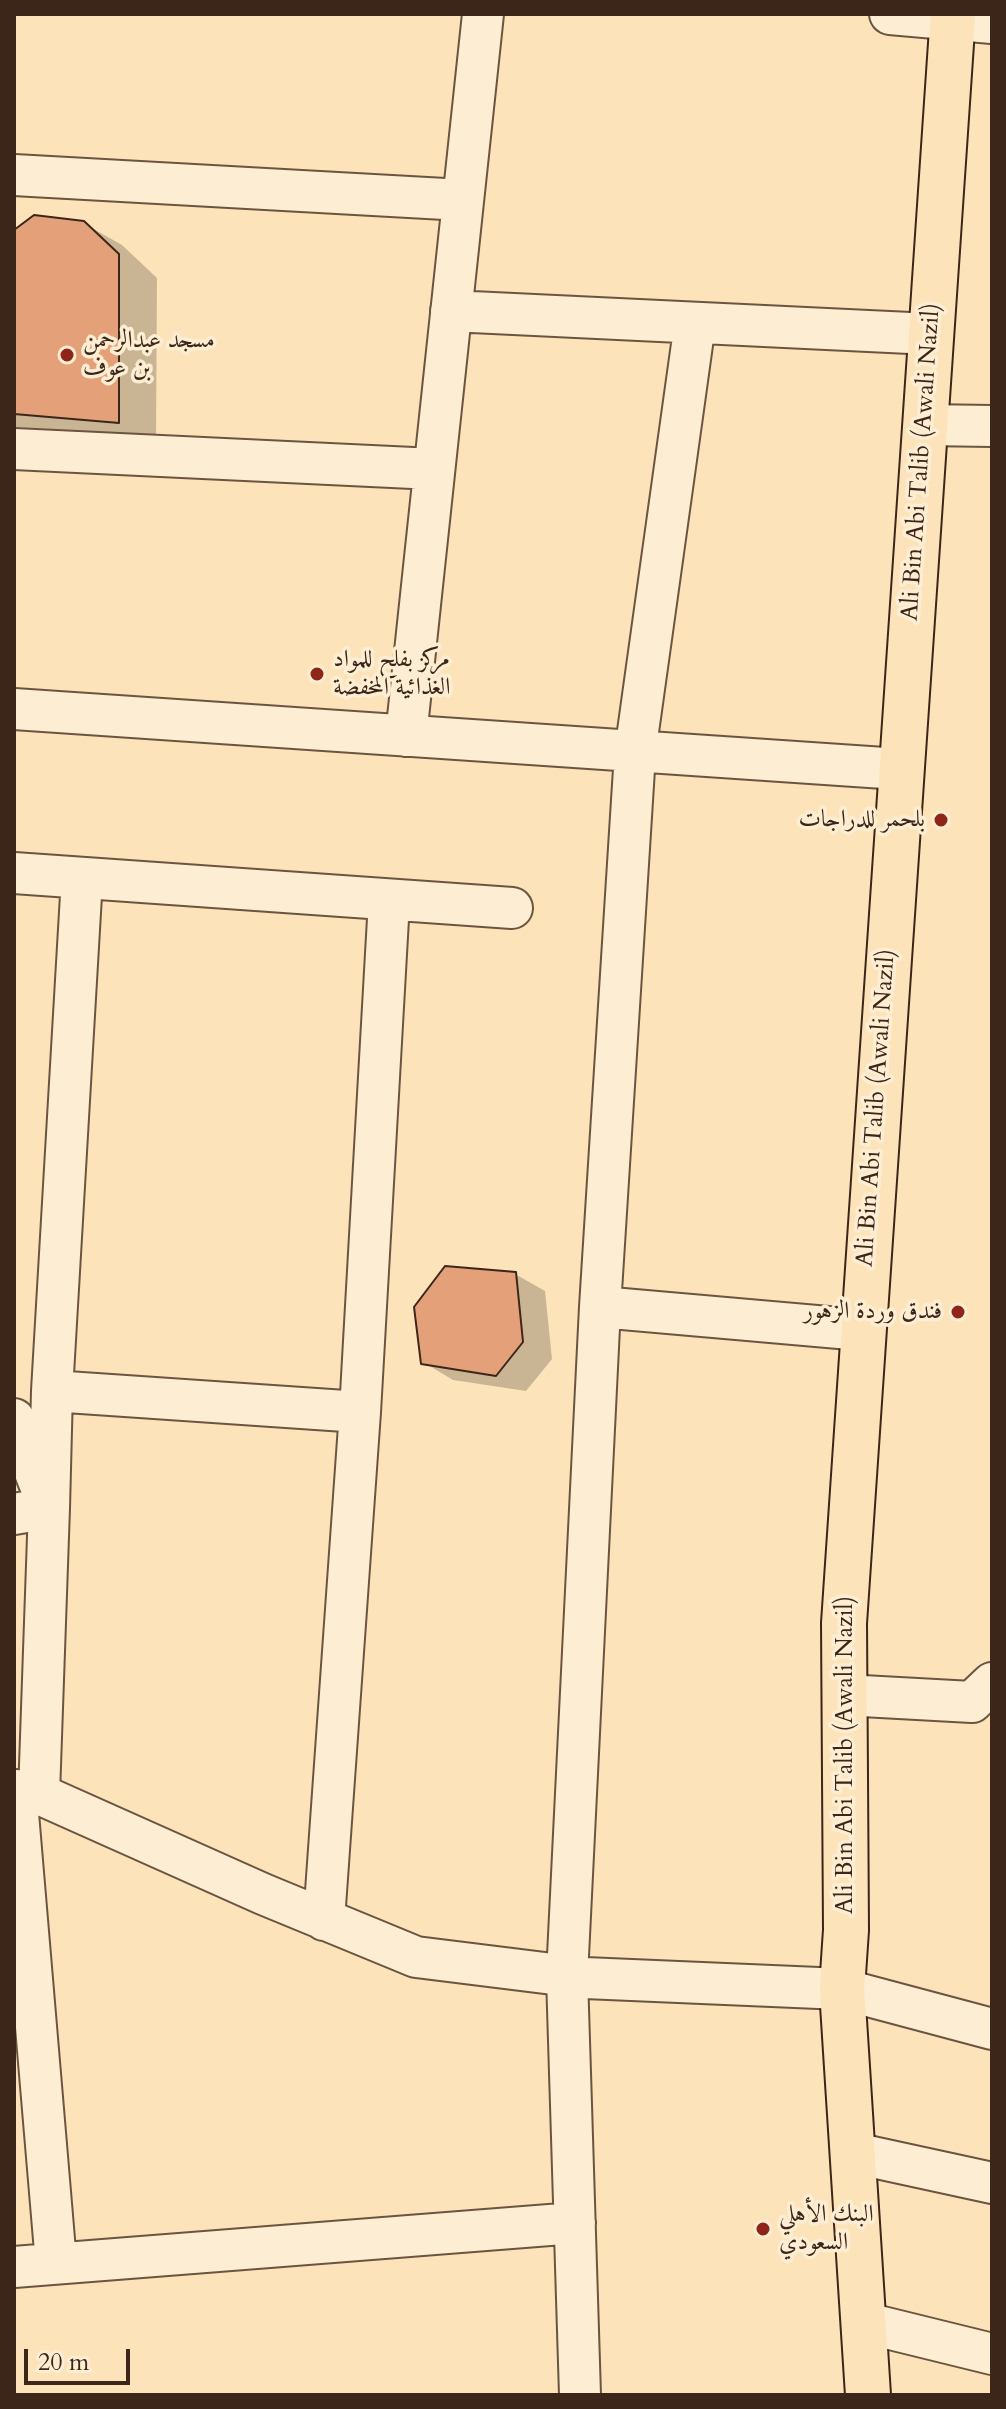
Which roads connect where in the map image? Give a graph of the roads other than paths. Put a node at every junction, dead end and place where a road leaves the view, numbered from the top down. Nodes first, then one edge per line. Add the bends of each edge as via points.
1 (483, 14) edge
2 (890, 14) edge
3 (966, 19) edge
4 (14, 175) edge
5 (463, 200) junction
6 (451, 311) junction
7 (695, 323) junction
8 (931, 334) junction
9 (924, 425) junction
10 (992, 426) edge
11 (14, 449) edge
12 (434, 469) junction
13 (14, 709) edge
14 (406, 736) junction
15 (635, 753) junction
16 (899, 769) junction
17 (14, 873) edge
18 (82, 878) junction
19 (389, 901) junction
20 (512, 908) dead end
21 (600, 1307) junction
22 (862, 1330) junction
23 (52, 1391) junction
24 (360, 1412) junction
25 (14, 1419) edge
26 (31, 1511) edge
27 (992, 1683) edge
28 (844, 1695) junction
29 (23, 1791) edge
30 (324, 1920) junction
31 (567, 1976) junction
32 (842, 1989) junction
33 (992, 2029) edge
34 (854, 2153) junction
35 (992, 2183) edge
36 (575, 2223) junction
37 (56, 2263) junction
38 (14, 2267) edge
39 (866, 2323) junction
40 (992, 2354) edge
41 (580, 2395) edge
42 (868, 2395) edge

1 - 5 street
2 - 3 street
3 - 8 main road, Ali Bin Abi Talib (Awali Nazil)
4 - 5 street
5 - 6 street
6 - 7 street
6 - 12 street
7 - 8 street
7 - 15 street
8 - 9 main road, Ali Bin Abi Talib (Awali Nazil)
9 - 10 street
9 - 16 main road, Ali Bin Abi Talib (Awali Nazil)
11 - 12 street
12 - 14 street
13 - 14 street
14 - 15 street
15 - 16 street
15 - 21 street
16 - 22 main road, Ali Bin Abi Talib (Awali Nazil)
17 - 18 street
18 - 19 street
18 - 23 street
19 - 20 street
19 - 24 street
21 - 22 street
21 - 31 street
22 - 28 main road, Ali Bin Abi Talib (Awali Nazil)
23 - 24 street
23 - 26 street
24 - 30 street
25 - 26 street
26 - 29 street
27 - 28 street via 972,1702
28 - 32 main road, Ali Bin Abi Talib (Awali Nazil)
29 - 30 street
29 - 37 street
30 - 31 street via 416,1957
31 - 32 street
31 - 36 street
32 - 33 street
32 - 34 main road, Ali Bin Abi Talib (Awali Nazil)
34 - 35 street
34 - 39 main road, Ali Bin Abi Talib (Awali Nazil)
36 - 37 street
36 - 41 street
37 - 38 street
39 - 40 street
39 - 42 main road, Ali Bin Abi Talib (Awali Nazil)

